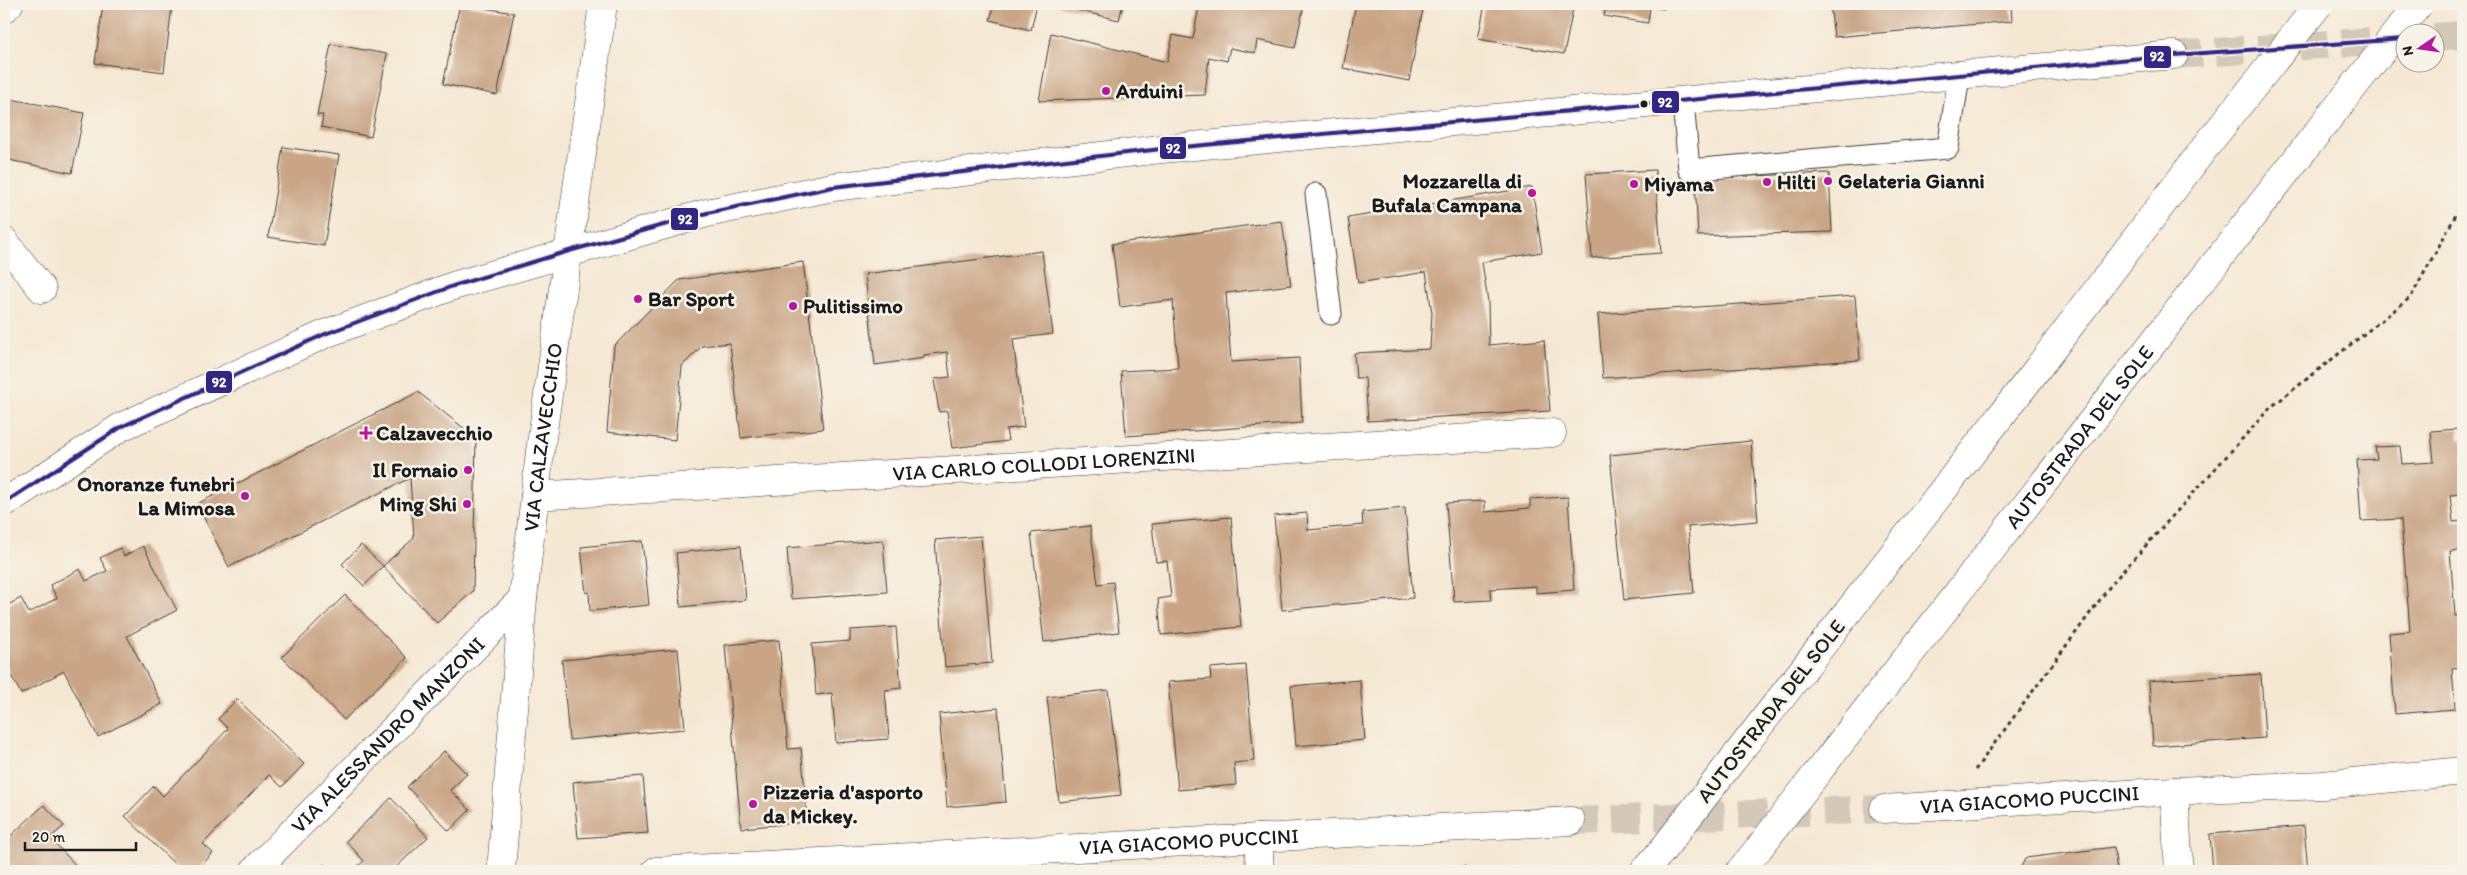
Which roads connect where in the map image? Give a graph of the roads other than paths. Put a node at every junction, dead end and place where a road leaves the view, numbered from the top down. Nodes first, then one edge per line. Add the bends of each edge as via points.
1 (9, 4) edge
2 (602, 4) edge
3 (2319, 4) edge
4 (2419, 4) edge
5 (4, 8) edge
6 (2174, 55) tunnel mouth
7 (1959, 76) junction
8 (1683, 101) junction
9 (1316, 194) dead end
10 (4, 242) edge
11 (569, 251) junction
12 (42, 289) dead end
13 (1331, 314) dead end
14 (1552, 433) dead end
15 (535, 496) junction
16 (4, 503) edge
17 (523, 598) junction
18 (2463, 770) edge
19 (2174, 791) junction
20 (1884, 809) tunnel mouth
21 (1571, 821) tunnel mouth
22 (1258, 838) junction
23 (1653, 861) edge
24 (968, 862) edge
25 (254, 871) edge
26 (501, 871) edge
27 (656, 871) edge
28 (1260, 871) edge
29 (1740, 871) edge
30 (2179, 871) edge

1 - 5 main road
2 - 11 main road, VIA CALZAVECCHIO
3 - 23 main road, AUTOSTRADA DEL SOLE, bridge
4 - 29 main road, AUTOSTRADA DEL SOLE, bridge
6 - 7 main road
7 - 8 main road
7 - 8 lane via 1948,148 1689,170
8 - 11 main road via 1161,149 833,188 707,213
9 - 13 lane
10 - 12 main road
11 - 15 main road, VIA CALZAVECCHIO
11 - 16 main road via 453,286 326,334 121,427
14 - 15 main road, VIA CARLO COLLODI LORENZINI
15 - 17 main road, VIA CALZAVECCHIO
17 - 25 main road, VIA ALESSANDRO MANZONI
17 - 26 main road, VIA CALZAVECCHIO
18 - 19 main road, VIA GIACOMO PUCCINI via 2323,785
19 - 20 main road, VIA GIACOMO PUCCINI
19 - 30 main road
21 - 22 main road, VIA GIACOMO PUCCINI
22 - 24 main road, VIA GIACOMO PUCCINI
22 - 28 main road
24 - 27 main road, VIA GIACOMO PUCCINI

